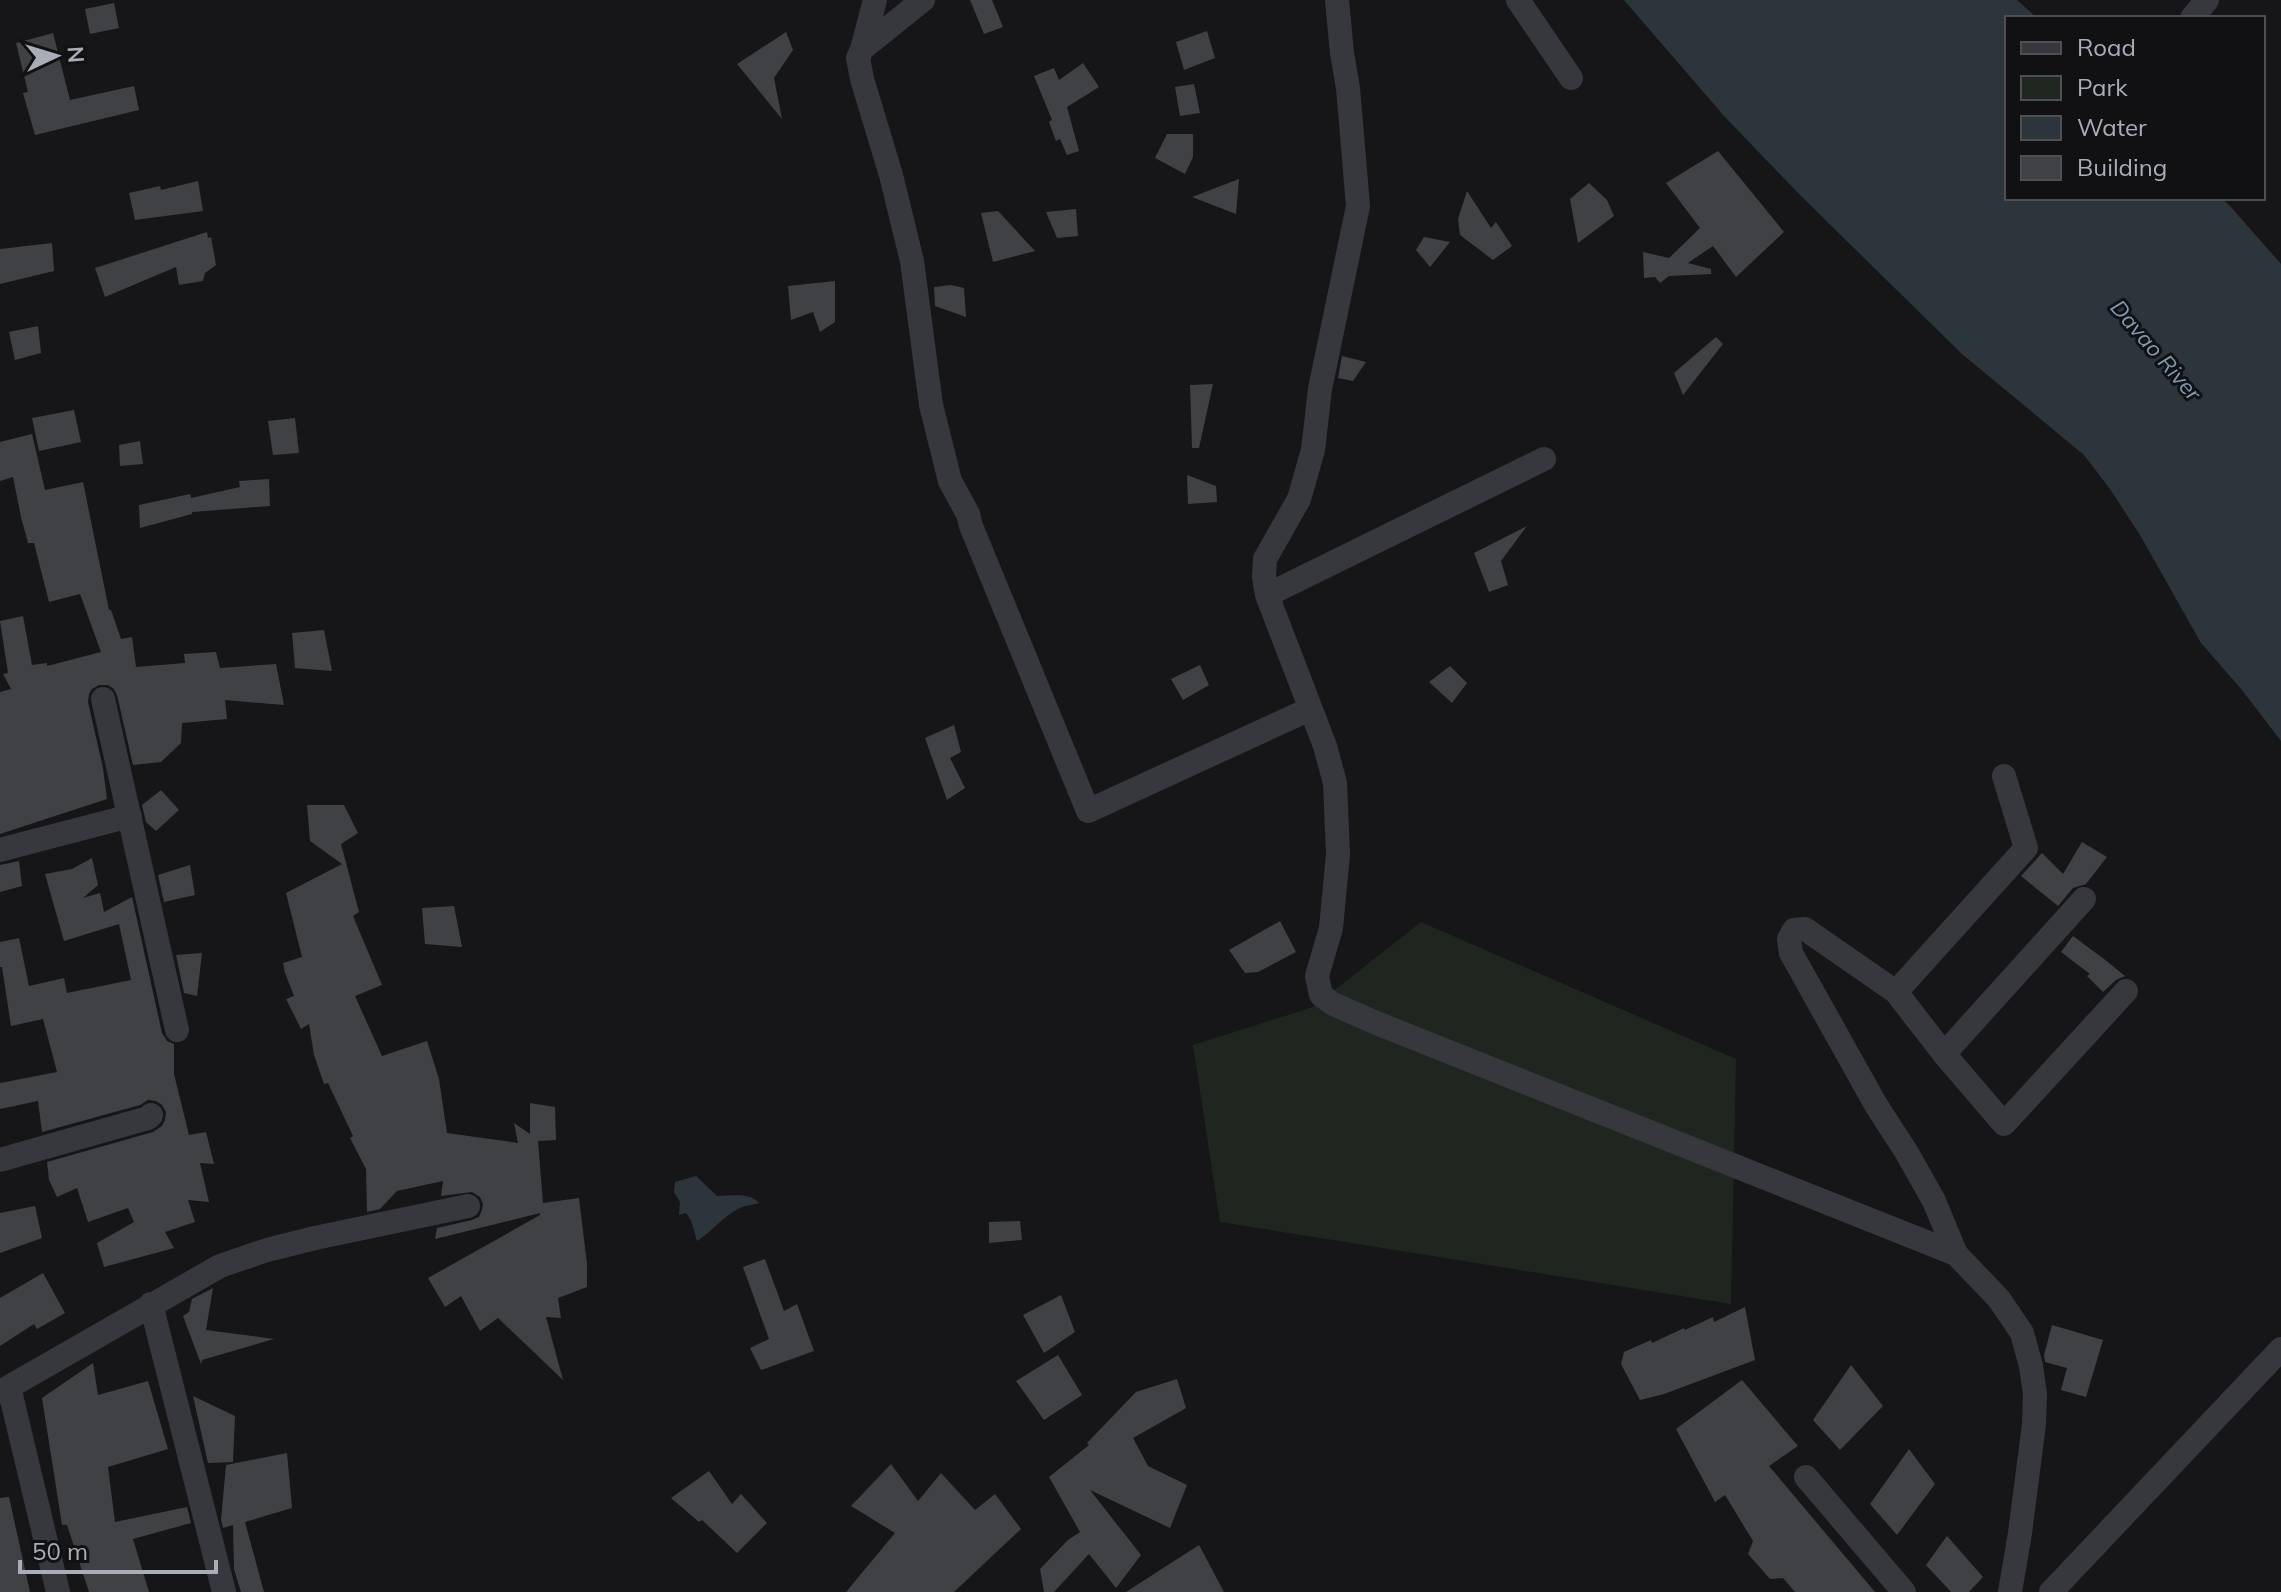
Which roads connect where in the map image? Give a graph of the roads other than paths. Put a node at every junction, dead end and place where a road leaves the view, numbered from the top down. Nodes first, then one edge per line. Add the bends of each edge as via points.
1 (875, 0) edge
2 (923, 0) edge
3 (1337, 0) edge
4 (1518, 0) edge
5 (2207, 0) edge
6 (2194, 16) edge
7 (862, 49) junction
8 (1571, 78) dead end
9 (1544, 459) dead end
10 (1267, 595) junction
11 (103, 699) dead end
12 (1310, 709) junction
13 (2004, 776) dead end
14 (130, 816) junction
15 (0, 850) edge
16 (2084, 899) dead end
17 (2126, 991) dead end
18 (1896, 992) junction
19 (177, 1030) dead end
20 (1944, 1054) junction
21 (151, 1115) dead end
22 (0, 1160) edge
23 (468, 1206) dead end
24 (1956, 1254) junction
25 (151, 1304) junction
26 (2281, 1349) edge
27 (4, 1390) edge
28 (1806, 1477) dead end
29 (58, 1592) edge
30 (224, 1592) edge
31 (1904, 1592) edge
32 (2010, 1592) edge
33 (2051, 1592) edge

1 - 7 street
2 - 7 street
3 - 10 street via 1358,206 1322,376 1313,450 1299,499 1265,559
4 - 8 street
5 - 6 street
7 - 12 street via 862,79 912,261 931,405 950,481 1088,811
9 - 10 street
10 - 12 street
11 - 14 street
12 - 24 street via 1335,783 1338,854 1331,928 1317,976 1321,995 1374,1022
13 - 18 street via 2026,848
14 - 15 street
14 - 19 street
16 - 20 street
17 - 20 street via 2004,1124
18 - 20 street
18 - 24 street via 1805,929 1794,930 1789,939 1791,953 1934,1201
21 - 22 street
23 - 25 street via 267,1250 220,1266
24 - 32 street via 2007,1310 2022,1333 2031,1366 2034,1424
25 - 27 street
25 - 30 street
26 - 33 street
27 - 29 street
28 - 31 street

